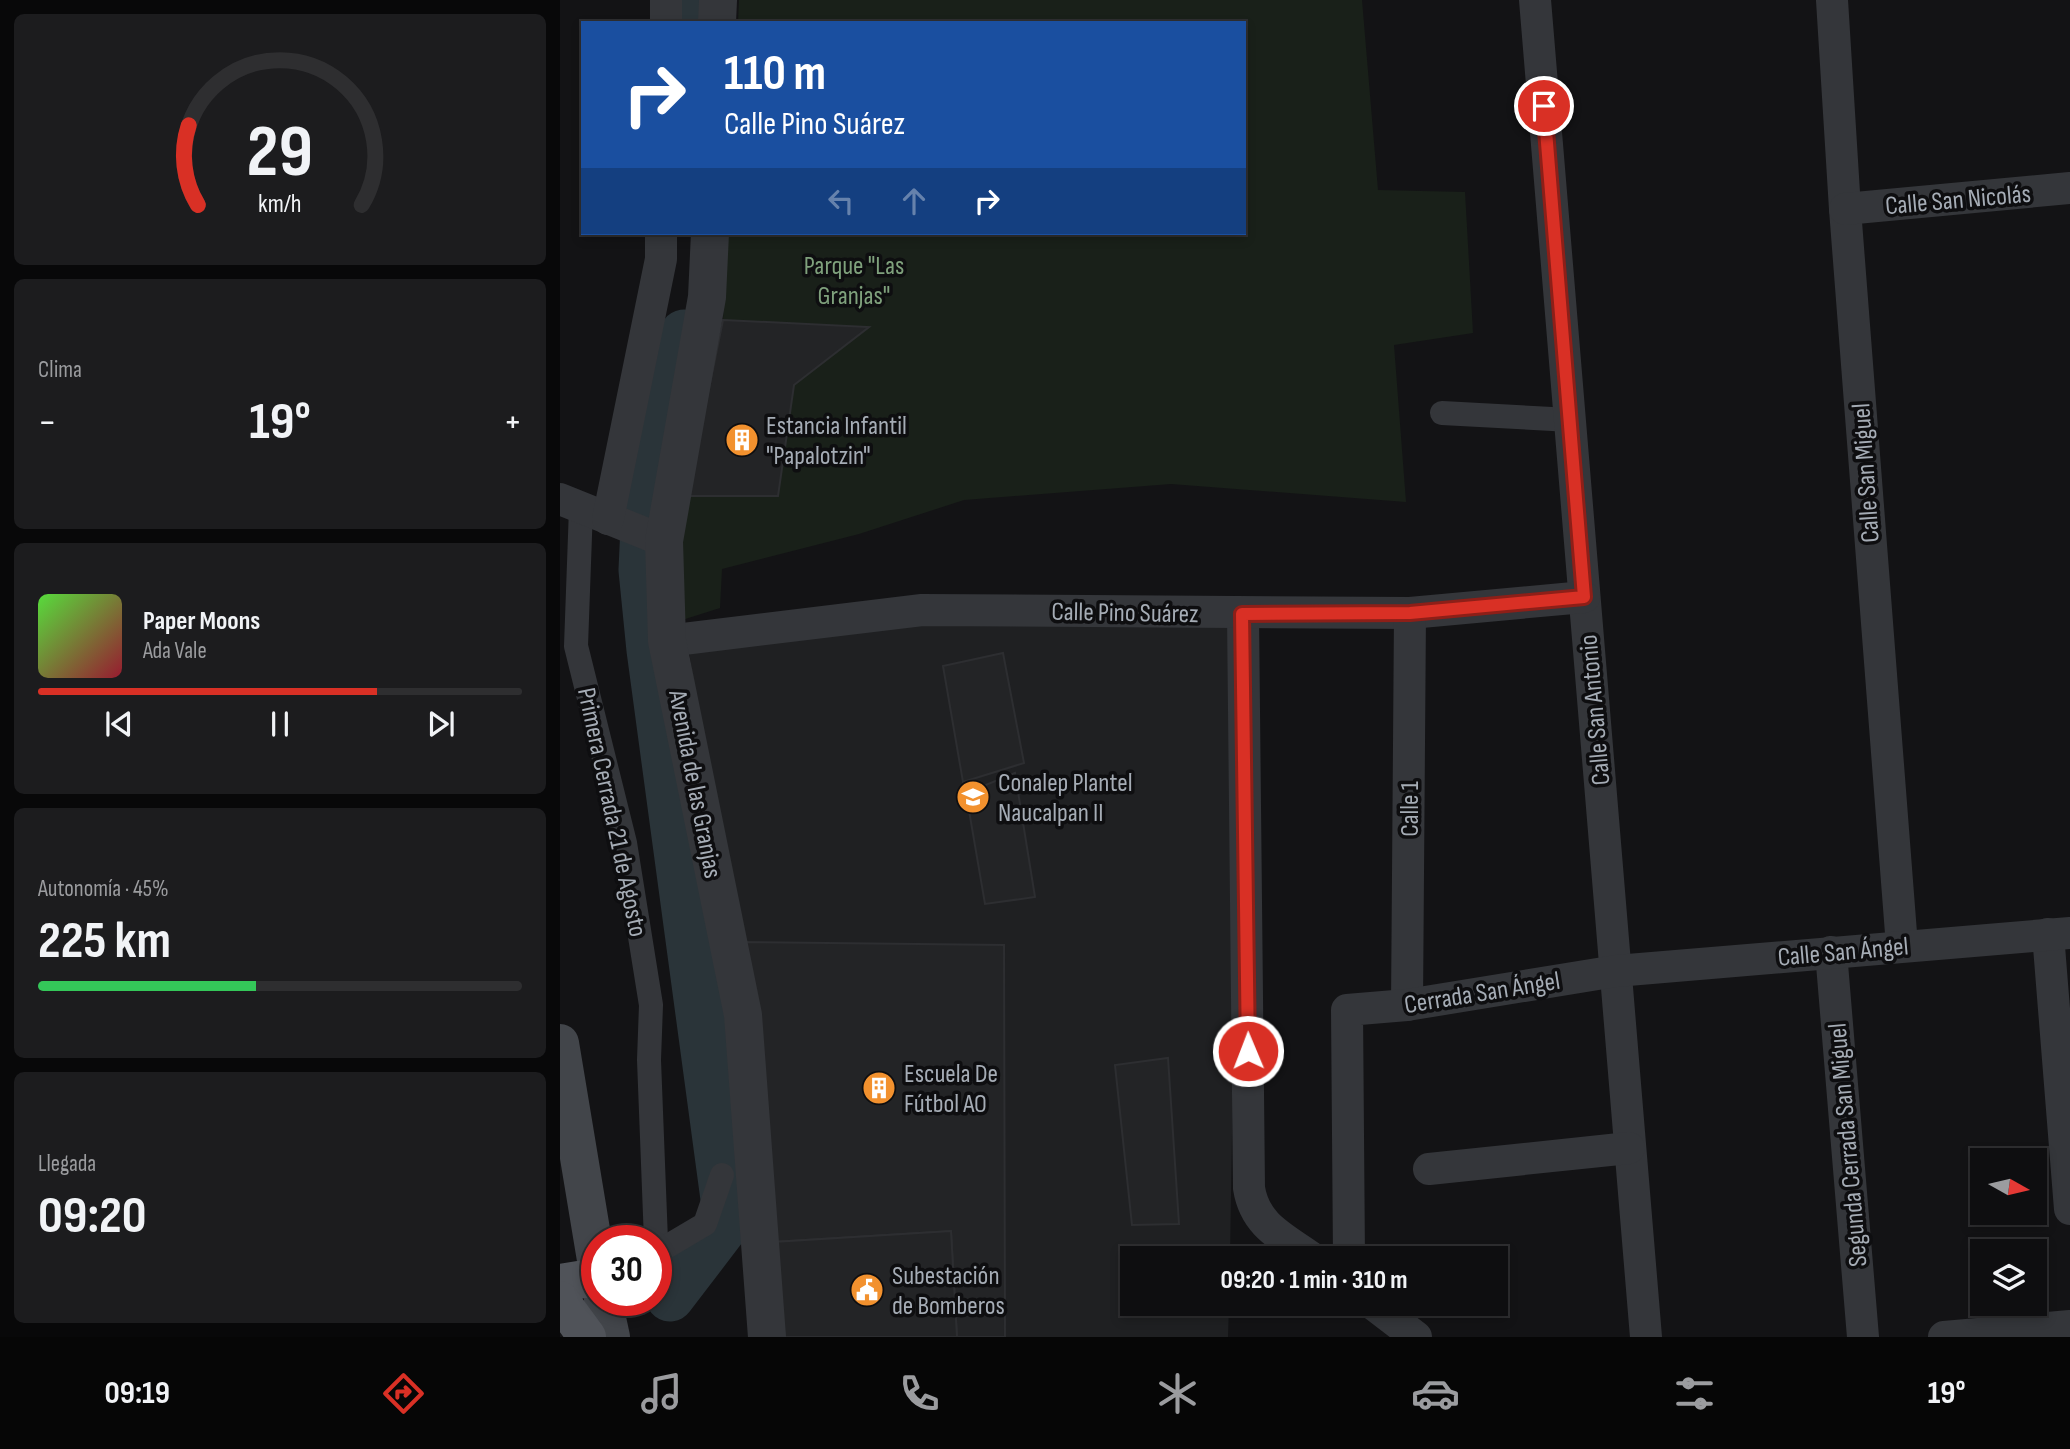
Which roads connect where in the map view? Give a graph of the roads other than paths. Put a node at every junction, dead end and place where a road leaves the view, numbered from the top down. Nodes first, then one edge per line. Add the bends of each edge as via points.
1 (666, 0) edge
2 (718, 0) edge
3 (1537, 0) edge
4 (1832, 0) edge
5 (666, 21) edge
6 (717, 21) edge
7 (2070, 188) edge
8 (1845, 209) junction
9 (661, 235) edge
10 (710, 235) edge
11 (1443, 412) dead end
12 (1571, 420) junction
13 (617, 522) edge
14 (1584, 597) junction
15 (1410, 613) junction
16 (1242, 614) junction
17 (667, 640) junction
18 (2059, 934) edge
19 (1902, 946) junction
20 (1831, 953) junction
21 (1616, 971) junction
22 (1407, 1005) junction
23 (560, 1043) edge
24 (1629, 1148) junction
25 (1429, 1169) dead end
26 (722, 1175) dead end
27 (2070, 1209) edge
28 (590, 1225) edge
29 (655, 1225) edge
30 (672, 1244) edge
31 (1295, 1246) edge
32 (1349, 1246) edge
33 (581, 1280) edge
34 (560, 1283) edge
35 (560, 1300) edge
36 (606, 1316) edge
37 (1389, 1316) edge
38 (2070, 1326) edge
39 (587, 1337) edge
40 (611, 1337) edge
41 (767, 1337) edge
42 (1416, 1337) edge
43 (1646, 1337) edge
44 (1864, 1337) edge
45 (1944, 1337) edge

1 - 5 street
2 - 6 street
3 - 12 street, Calle San Antonio
4 - 8 street, Calle San Miguel
7 - 8 street, Calle San Nicolás
8 - 19 street, Calle San Miguel
9 - 13 street, Avenida de las Granjas via 661,259
10 - 13 street, Avenida de las Granjas via 707,297
11 - 12 street
12 - 14 street, Calle San Antonio
13 - 17 street, Avenida de las Granjas
13 - 29 street, Primera Cerrada 21 de Agosto via 576,646 625,843 651,1005
14 - 15 street, Calle Pino Suárez
14 - 21 street, Calle San Antonio
15 - 16 street, Calle Pino Suárez
15 - 22 street, Calle 1
16 - 17 street, Calle Pino Suárez via 922,610
16 - 31 street via 1249,1188 1252,1208
17 - 41 street, Avenida de las Granjas via 743,1015
18 - 19 street, Calle San Ángel
18 - 27 street
19 - 20 street, Calle San Ángel
20 - 21 street, Calle San Ángel
20 - 44 street, Segunda Cerrada San Miguel
21 - 22 street, Cerrada San Ángel
21 - 24 street, Calle San Antonio
22 - 32 street, Cerrada San Ángel via 1348,1010
23 - 28 main road
24 - 25 street
24 - 43 street, Calle San Antonio
26 - 30 street via 705,1224
33 - 34 main road
35 - 39 main road
36 - 40 main road
37 - 42 street
38 - 45 street

